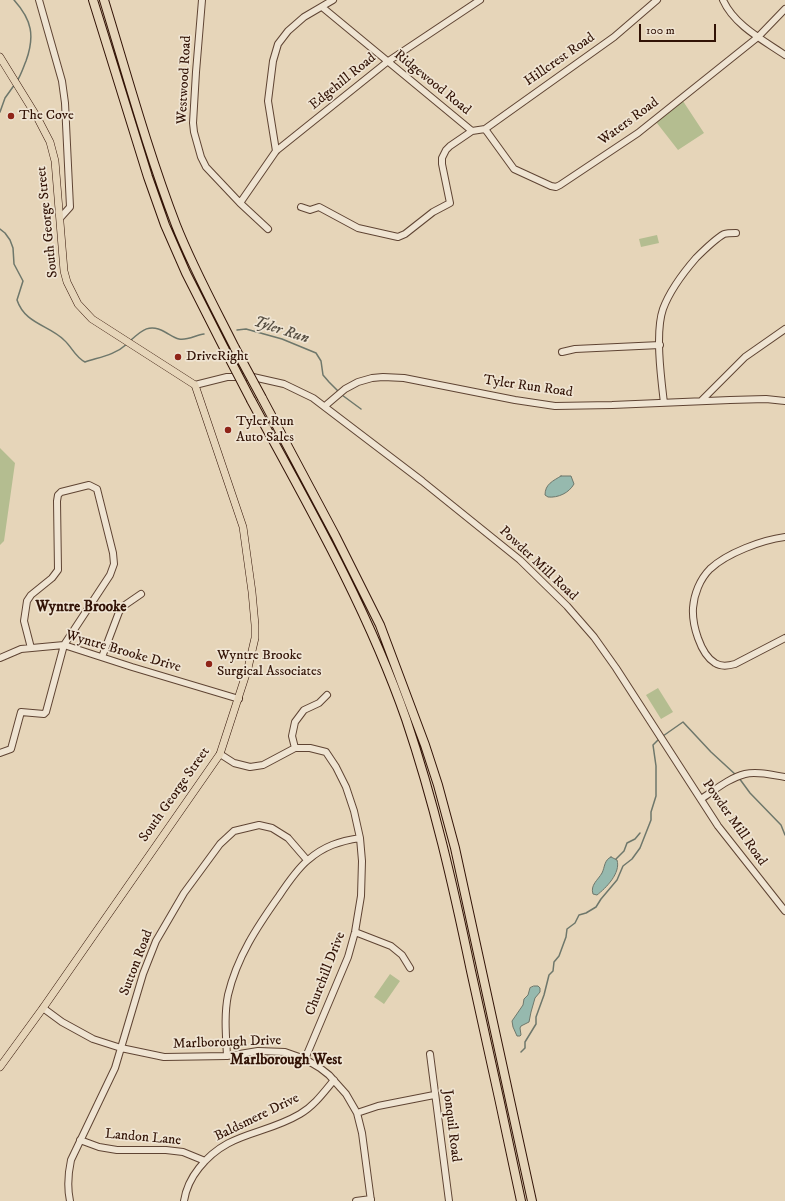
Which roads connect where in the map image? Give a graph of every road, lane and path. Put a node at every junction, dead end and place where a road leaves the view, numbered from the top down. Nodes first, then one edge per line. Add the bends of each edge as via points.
1 (39, 0) edge
2 (93, 0) edge
3 (104, 0) edge
4 (202, 0) edge
5 (333, 0) edge
6 (480, 0) edge
7 (657, 0) edge
8 (723, 0) edge
9 (322, 7) junction
10 (785, 9) edge
11 (758, 37) junction
12 (785, 55) edge
13 (0, 57) edge
14 (387, 62) junction
15 (485, 129) junction
16 (472, 131) junction
17 (276, 151) junction
18 (240, 203) junction
19 (301, 207) dead end
20 (61, 216) junction
21 (268, 229) dead end
22 (736, 233) dead end
23 (785, 328) edge
24 (660, 345) junction
25 (562, 352) dead end
26 (195, 385) junction
27 (701, 401) junction
28 (785, 401) edge
29 (664, 403) junction
30 (325, 406) junction
31 (785, 537) edge
32 (141, 594) dead end
33 (785, 638) edge
34 (64, 645) junction
35 (31, 648) junction
36 (102, 657) junction
37 (1, 659) edge
38 (327, 695) dead end
39 (239, 699) junction
40 (295, 748) junction
41 (0, 753) edge
42 (220, 754) junction
43 (785, 777) edge
44 (702, 799) junction
45 (360, 838) junction
46 (307, 860) junction
47 (785, 911) edge
48 (355, 932) junction
49 (410, 968) dead end
50 (43, 1008) junction
51 (121, 1048) junction
52 (430, 1054) dead end
53 (227, 1056) junction
54 (305, 1059) junction
55 (0, 1067) edge
56 (334, 1080) junction
57 (434, 1095) junction
58 (357, 1113) junction
59 (80, 1140) junction
60 (205, 1161) junction
61 (371, 1200) edge
62 (70, 1201) edge
63 (184, 1201) edge
64 (356, 1201) edge
65 (449, 1201) edge
66 (521, 1201) edge
67 (532, 1201) edge

1 - 20 street via 62,81 65,103 70,207
2 - 66 highway, bridge via 165,225 225,350 360,609 405,717 447,860
3 - 67 highway, bridge via 154,162 191,261 380,625 425,745 455,848
4 - 18 street, Westwood Road via 194,132 206,167
5 - 9 street
6 - 14 street, Edgehill Road
7 - 15 street, Hillcrest Road via 614,37
8 - 11 street via 734,15
9 - 14 street, Ridgewood Road
9 - 17 street via 304,17 278,44 268,101
10 - 11 street, Waters Road
11 - 12 street
11 - 15 street, Waters Road via 638,133 560,186 537,181 514,170
13 - 20 main road, South George Street via 44,129 53,151
14 - 16 street, Ridgewood Road
14 - 17 street, Edgehill Road
15 - 16 street, Hillcrest Road
16 - 19 street via 446,150 442,158 450,203 433,212 405,234 398,237 368,231 319,207 310,210
17 - 18 street, Edgehill Road
18 - 21 street, Westwood Road
20 - 26 main road, South George Street via 66,282 78,304 88,315
22 - 24 street via 725,234 701,252 676,284 663,310
23 - 27 street via 745,357
24 - 25 street via 575,349
24 - 29 street
26 - 30 street, Powder Mill Road via 227,377 253,377 284,384
26 - 39 main road, South George Street via 243,527 255,638
27 - 28 street, Tyler Run Road
27 - 29 street, Tyler Run Road
29 - 30 street, Tyler Run Road via 556,406 404,378 383,377 358,382
30 - 44 street, Powder Mill Road via 475,522 546,583 594,637
31 - 33 street via 746,549 722,560 709,570 696,593 693,610 694,624 705,653 714,663 724,666 735,664
32 - 36 street via 119,612
34 - 35 street, Wyntre Brooke Drive
34 - 35 street via 110,575 114,564 97,489 89,485 58,495 58,570 27,601 24,620
34 - 36 street, Wyntre Brooke Drive
34 - 41 street via 46,712 22,712 11,749
35 - 37 street, Wyntre Brooke Drive via 21,649
36 - 39 street, Wyntre Brooke Drive
38 - 40 street via 319,703 304,710 295,722 292,736
39 - 42 main road, South George Street
40 - 42 street via 263,765 250,767 234,763
40 - 45 street, Churchill Drive via 326,752 346,787
42 - 50 main road, South George Street
43 - 44 street via 746,774 736,777
44 - 47 street, Powder Mill Road via 721,829
45 - 46 street via 328,846
45 - 48 street, Churchill Drive via 362,861
46 - 51 street, Sutton Road via 288,838 272,828 259,825 234,831 220,844 184,893 156,941 143,974
46 - 53 street via 254,931 235,970 225,1017
48 - 49 street via 391,946 402,955
48 - 54 street, Churchill Drive via 348,957
50 - 51 street, Marlborough Drive via 93,1039
50 - 55 main road, South George Street
51 - 53 street, Marlborough Drive via 164,1057
51 - 59 street, Sutton Road via 115,1068
52 - 57 street, Jonquil Road
53 - 54 street, Marlborough Drive via 258,1051 285,1052
54 - 56 street, Marlborough Drive
56 - 58 street, Marlborough Drive
56 - 60 street, Baldsmere Drive via 314,1103 300,1114 226,1144
57 - 58 street via 378,1106
57 - 65 street, Jonquil Road
58 - 61 street, Marlborough Drive
59 - 60 street, Landon Lane via 117,1150 183,1152
59 - 62 street, Sutton Road via 68,1174
60 - 63 street, Baldsmere Drive via 186,1190
61 - 64 street

